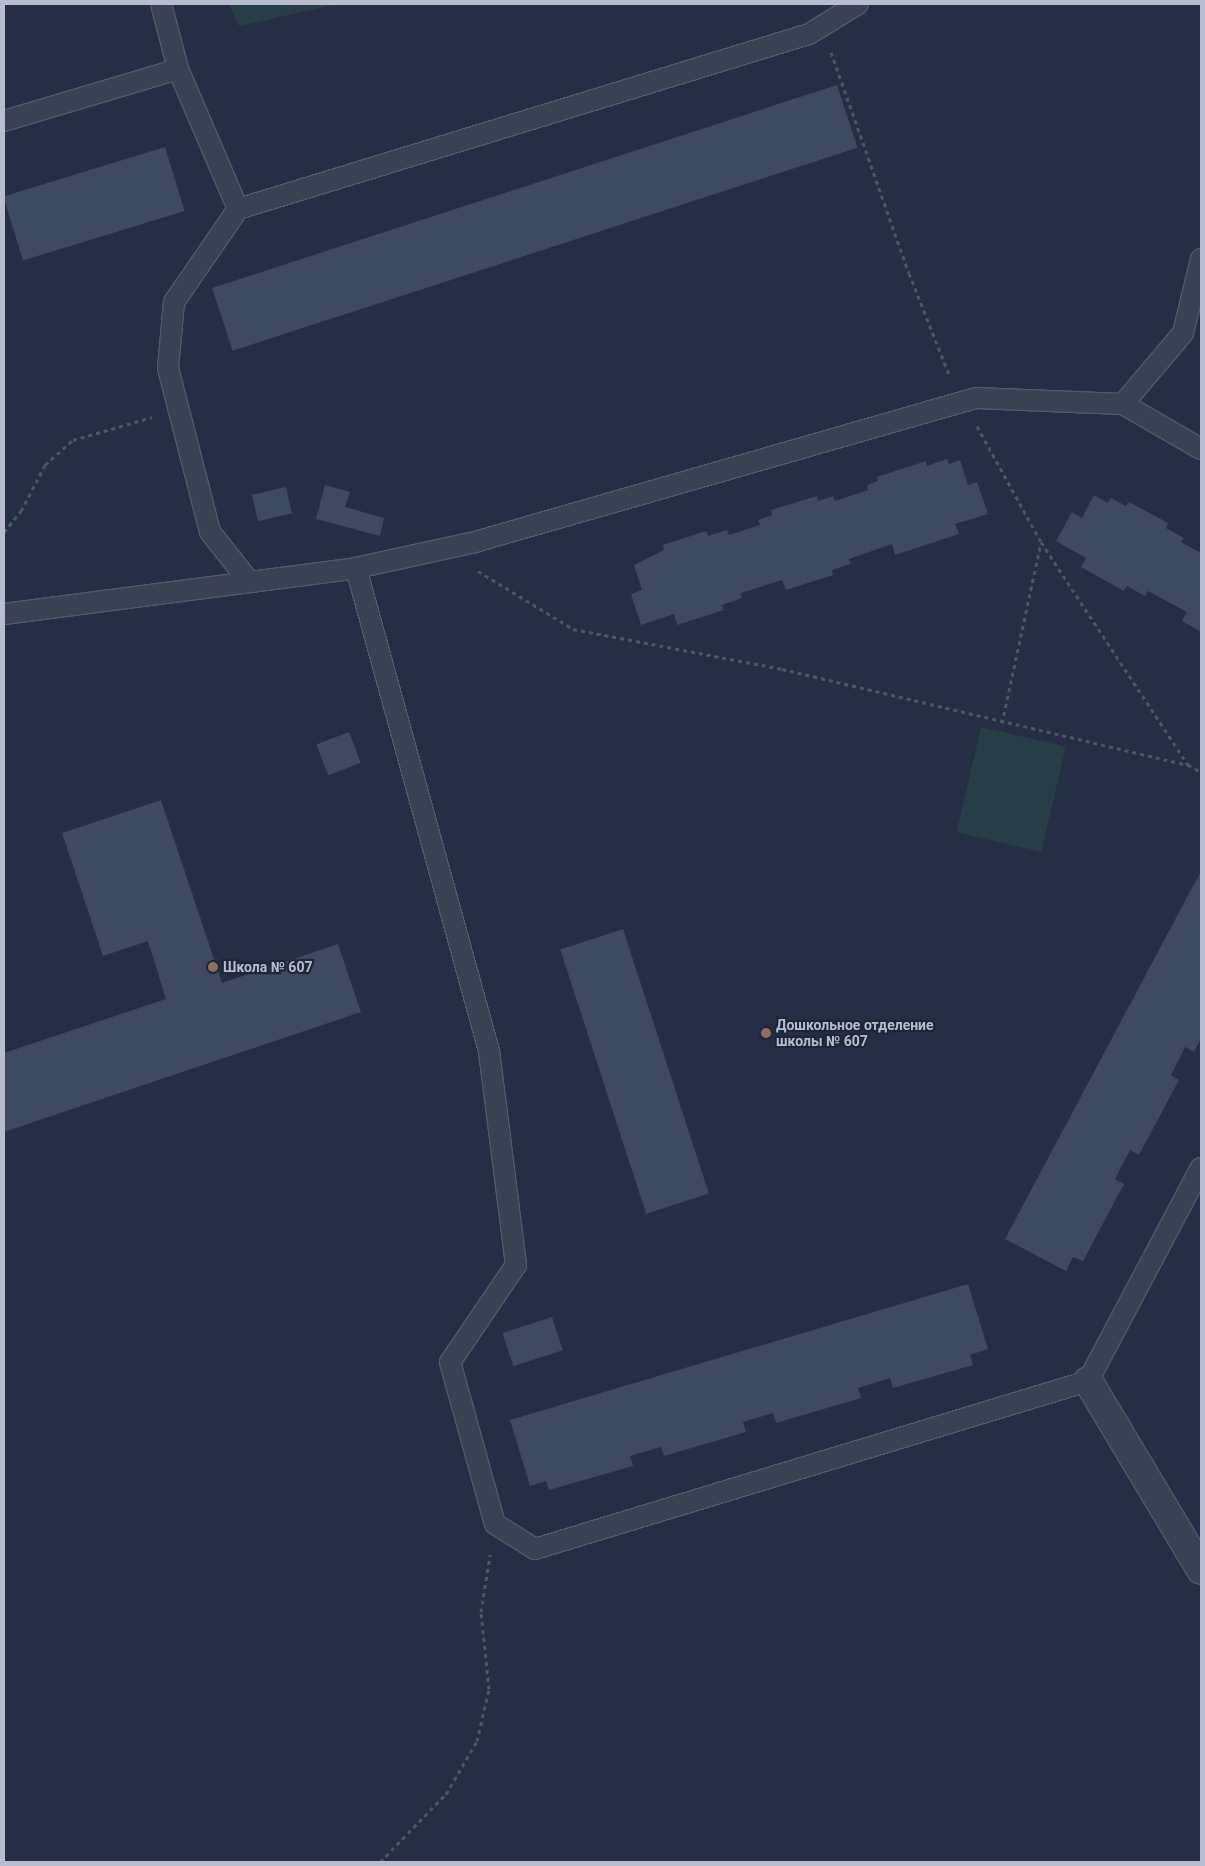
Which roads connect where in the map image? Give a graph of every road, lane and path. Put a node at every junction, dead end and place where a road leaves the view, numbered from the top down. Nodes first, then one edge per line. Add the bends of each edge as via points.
1 (160, 4) edge
2 (858, 4) edge
3 (822, 26) junction
4 (178, 69) junction
5 (4, 121) edge
6 (238, 209) junction
7 (1201, 259) edge
8 (964, 402) junction
9 (1123, 404) junction
10 (179, 408) junction
11 (1201, 449) edge
12 (4, 532) edge
13 (1041, 542) junction
14 (443, 549) junction
15 (356, 568) junction
16 (248, 580) junction
17 (4, 614) edge
18 (1002, 723) junction
19 (1188, 765) junction
20 (1201, 772) edge
21 (1201, 1168) edge
22 (1088, 1381) junction
23 (494, 1524) junction
24 (1201, 1570) edge
25 (380, 1862) edge

1 - 4 lane
2 - 3 lane
3 - 6 lane via 809,34
3 - 8 path via 945,369
4 - 5 lane
4 - 6 lane
6 - 10 lane via 174,302 168,368
7 - 9 lane via 1183,333
8 - 9 lane via 976,398
8 - 13 path
8 - 14 lane
9 - 11 lane
10 - 12 path via 73,440 45,465 22,510
10 - 16 lane via 210,532
13 - 18 path
13 - 19 path
14 - 15 lane
14 - 18 path via 573,629 782,670
15 - 16 lane
15 - 23 lane via 489,1051 516,1265 450,1362
16 - 17 lane
18 - 19 path
19 - 20 path
21 - 22 lane
22 - 23 lane via 535,1549
22 - 24 street
23 - 25 path via 481,1612 489,1689 477,1742 446,1794

